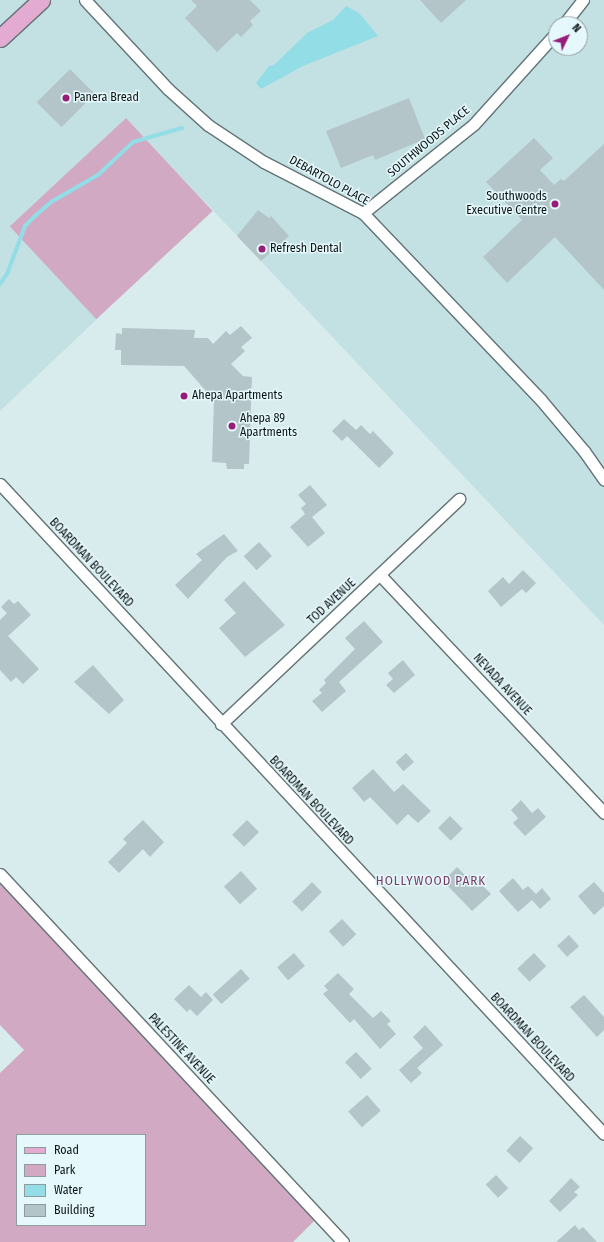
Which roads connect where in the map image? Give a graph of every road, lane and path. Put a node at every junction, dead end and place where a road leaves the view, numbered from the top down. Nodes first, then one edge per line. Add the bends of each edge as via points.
1 (41, 0) edge
2 (85, 0) edge
3 (583, 0) edge
4 (570, 16) edge
5 (0, 38) edge
6 (548, 42) edge
7 (363, 213) junction
8 (604, 480) edge
9 (0, 484) edge
10 (459, 499) dead end
11 (380, 575) junction
12 (221, 724) junction
13 (604, 813) edge
14 (0, 874) edge
15 (604, 1134) edge
16 (343, 1242) edge

1 - 5 main road
2 - 7 street, DEBARTOLO PLACE via 168,89 208,124 264,162
3 - 4 street
6 - 7 street, SOUTHWOODS PLACE via 474,124
7 - 8 street, DEBARTOLO PLACE via 541,400
9 - 12 street, BOARDMAN BOULEVARD
10 - 11 street, TOD AVENUE
11 - 12 street, TOD AVENUE
11 - 13 street, NEVADA AVENUE
12 - 15 street, BOARDMAN BOULEVARD
14 - 16 street, PALESTINE AVENUE

